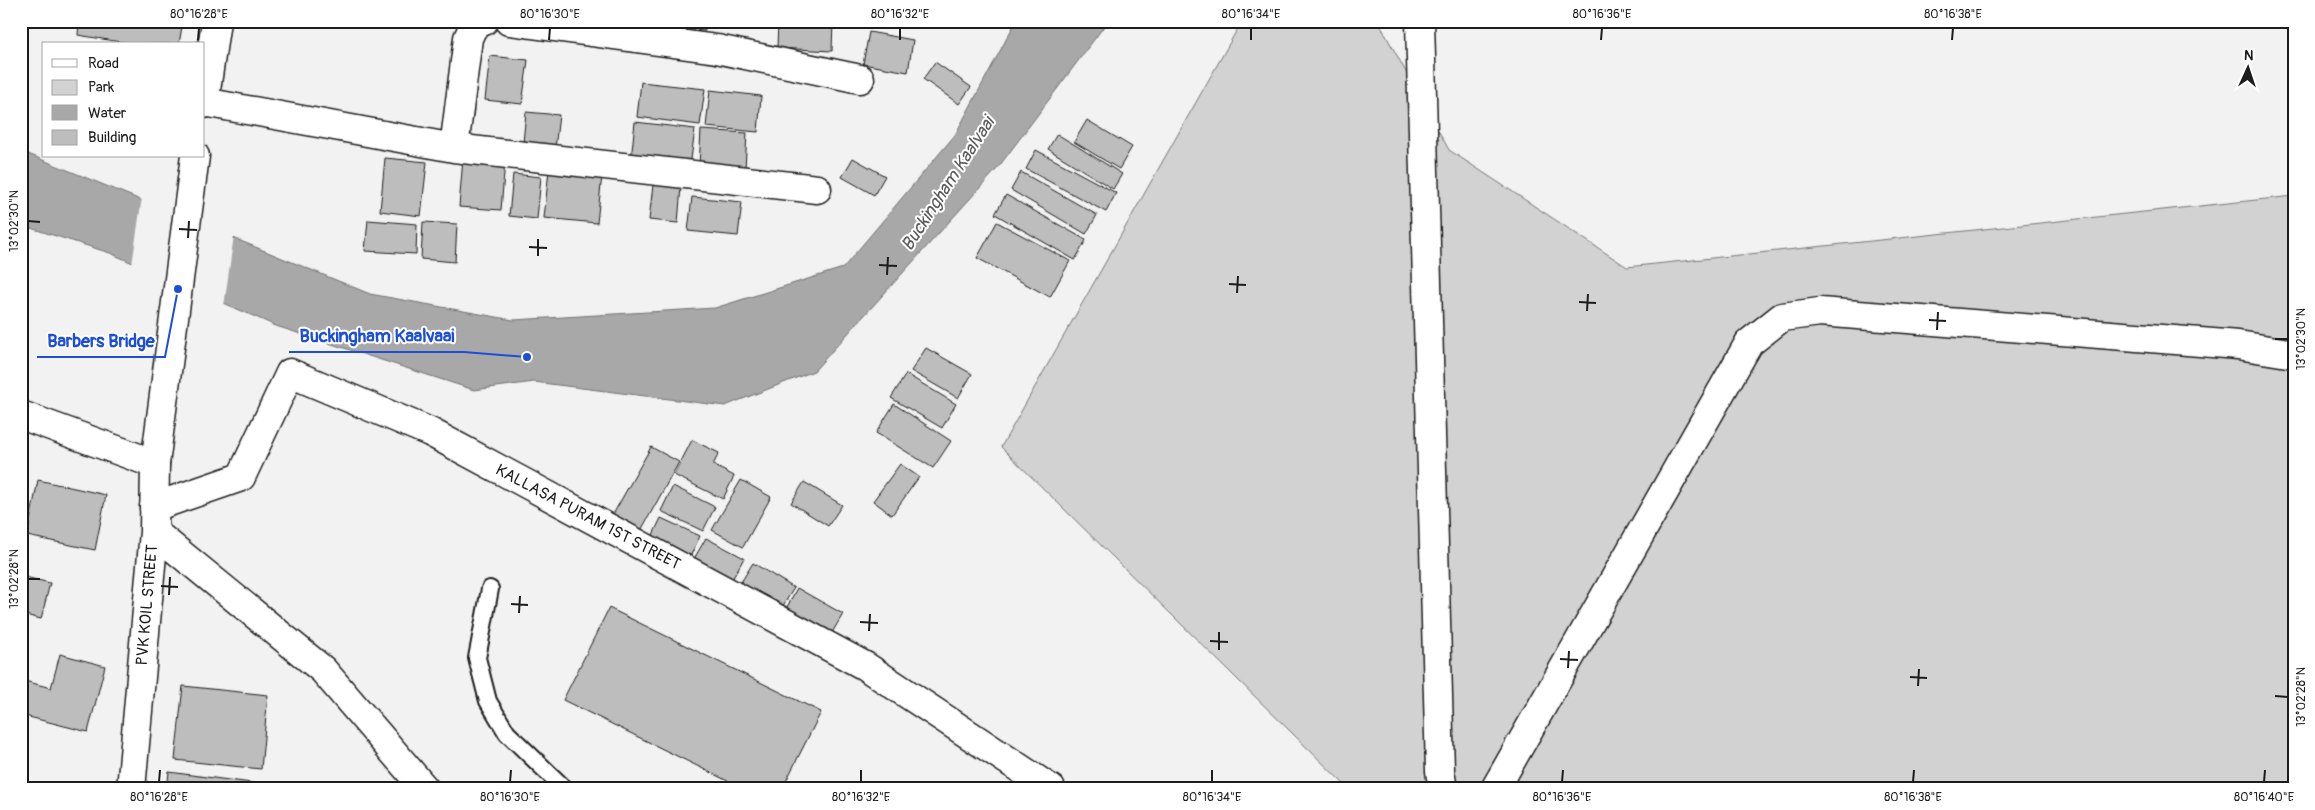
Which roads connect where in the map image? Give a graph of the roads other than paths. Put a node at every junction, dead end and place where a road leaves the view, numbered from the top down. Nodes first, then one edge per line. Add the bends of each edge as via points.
1 (216, 21) edge
2 (484, 21) edge
3 (509, 21) edge
4 (1420, 21) edge
5 (860, 79) dead end
6 (205, 96) edge
7 (205, 103) edge
8 (454, 148) junction
9 (195, 158) edge
10 (817, 189) dead end
11 (2294, 354) edge
12 (21, 415) edge
13 (155, 464) junction
14 (154, 520) junction
15 (490, 590) dead end
16 (131, 789) edge
17 (425, 789) edge
18 (565, 789) edge
19 (1051, 789) edge
20 (1443, 789) edge
21 (1495, 789) edge

1 - 6 street
2 - 8 street via 474,25 468,38
3 - 5 street via 717,49
4 - 20 street
7 - 8 street
8 - 10 street
9 - 13 street, PVK KOIL STREET
11 - 21 street via 2238,345 1820,312 1782,317 1749,343
12 - 13 street
13 - 14 street, PVK KOIL STREET
14 - 16 street, PVK KOIL STREET
14 - 17 street via 323,670
14 - 19 street, KALLASA PURAM 1ST STREET via 241,477 290,373 430,432 865,666
15 - 18 lane via 477,658 488,701 507,733

